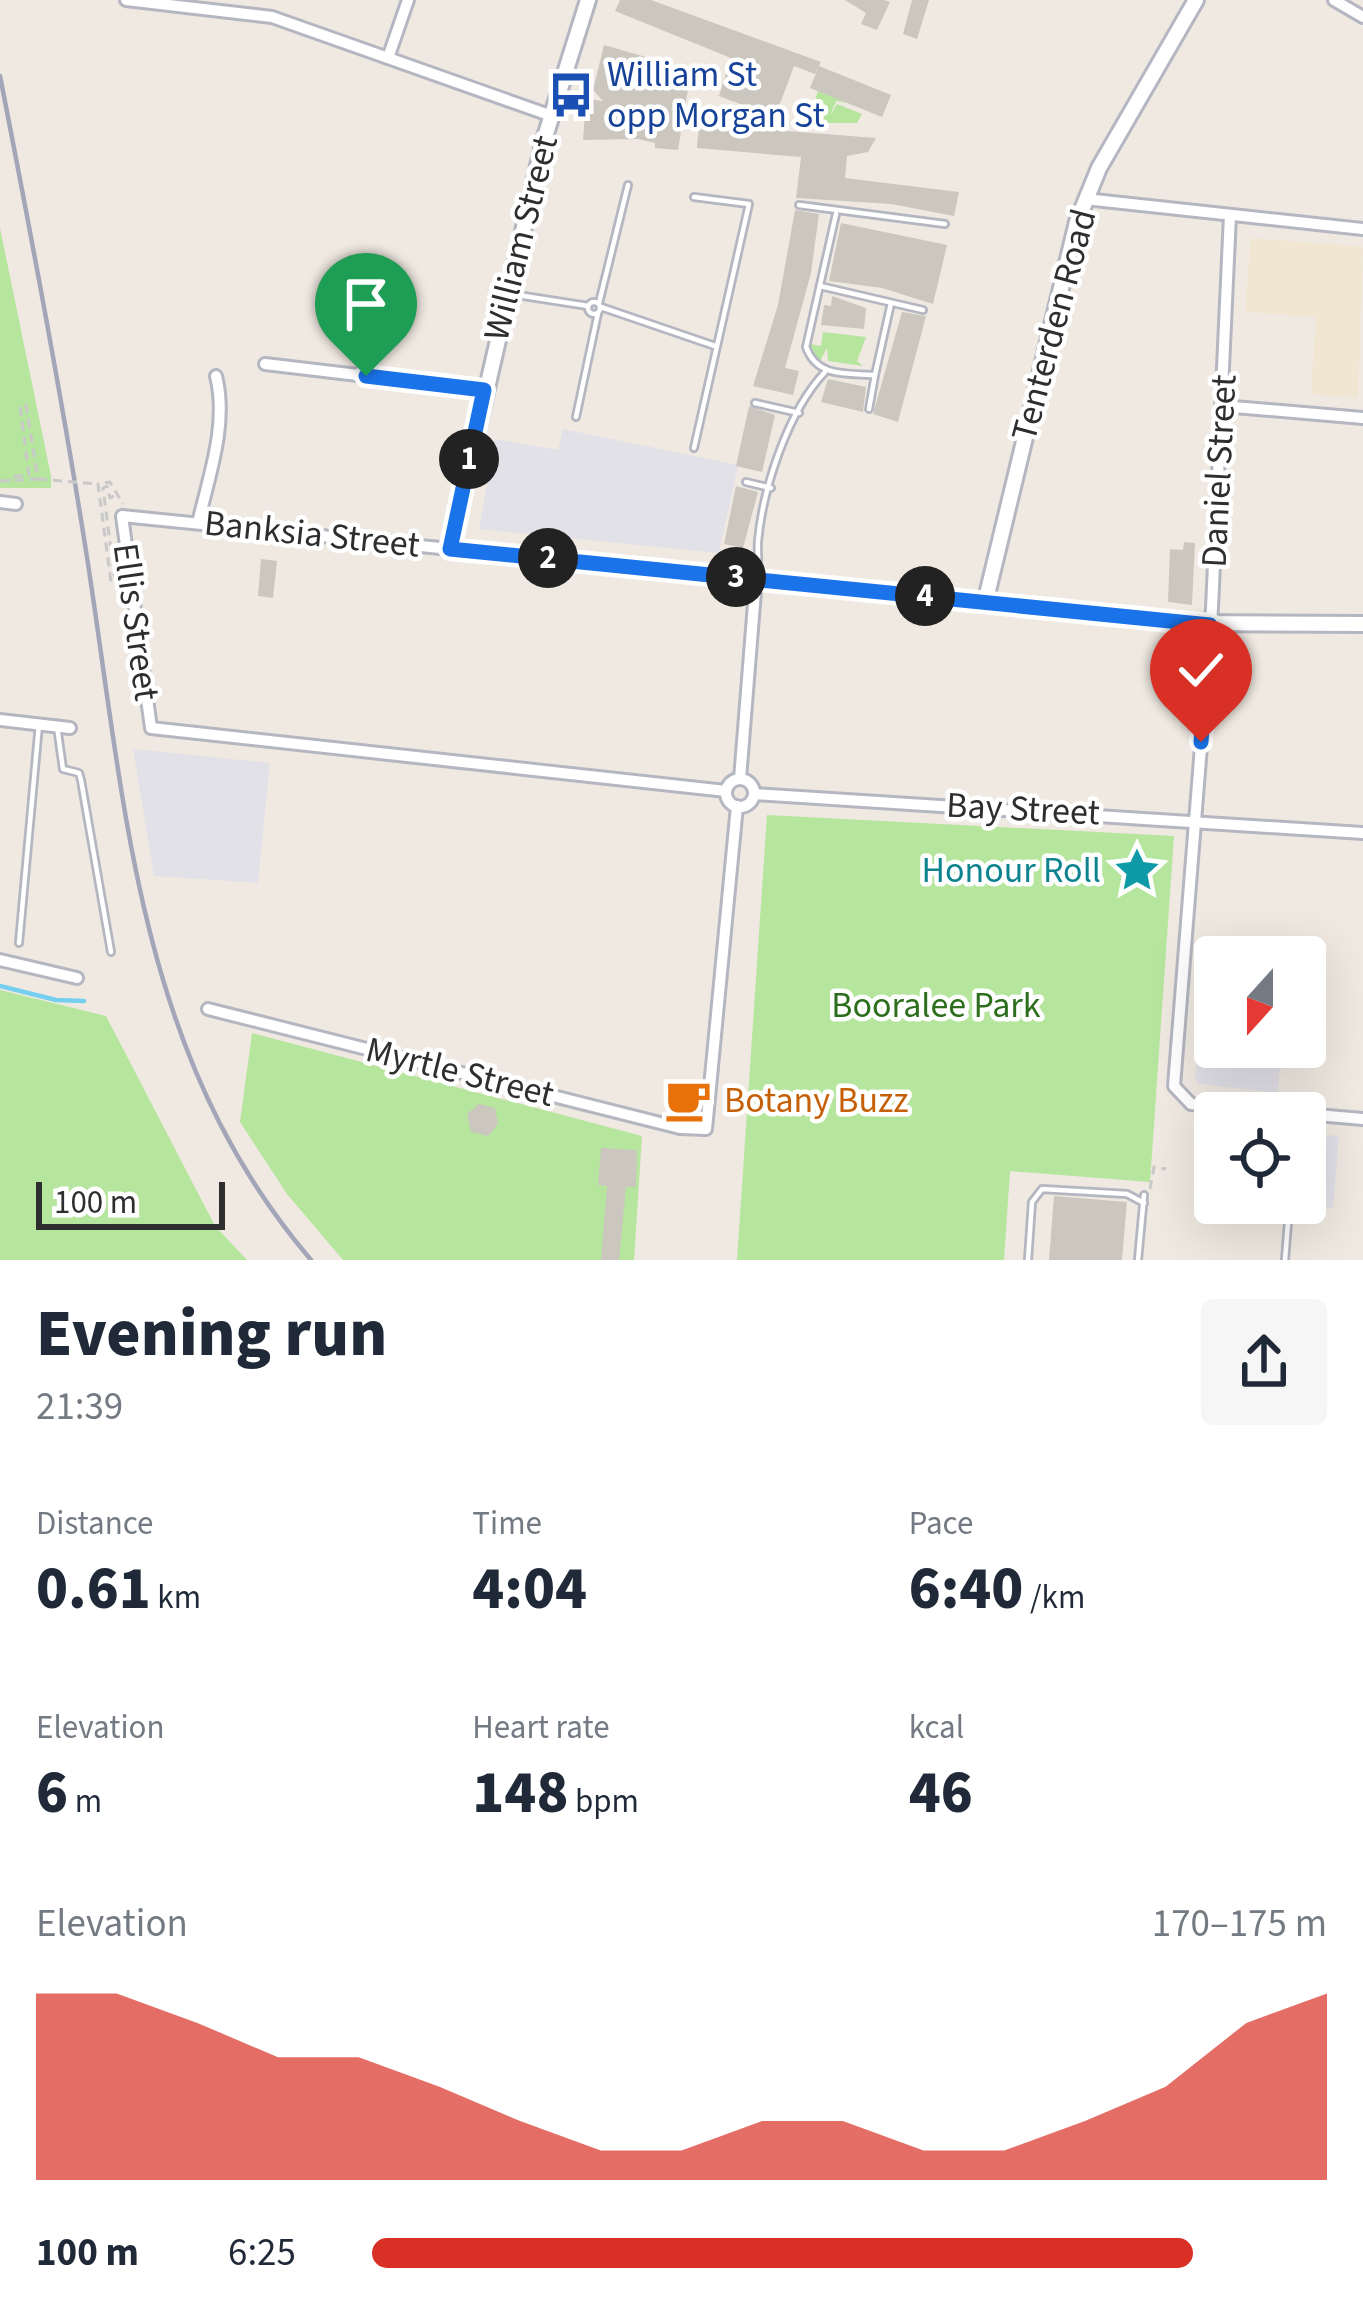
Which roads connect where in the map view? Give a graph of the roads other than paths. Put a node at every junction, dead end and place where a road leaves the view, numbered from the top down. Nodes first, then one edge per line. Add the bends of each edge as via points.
1 (126, 0) edge
2 (408, 0) edge
3 (589, 0) edge
4 (1196, 0) edge
5 (1334, 0) edge
6 (229, 5) edge
7 (1363, 17) edge
8 (388, 58) junction
9 (552, 116) junction
10 (628, 185) dead end
11 (694, 197) dead end
12 (1085, 199) junction
13 (799, 205) dead end
14 (836, 214) junction
15 (1230, 215) junction
16 (945, 224) dead end
17 (1363, 229) edge
18 (820, 286) junction
19 (506, 293) junction
20 (891, 303) junction
21 (600, 308) junction
22 (923, 310) dead end
23 (716, 347) junction
24 (265, 364) dead end
25 (825, 372) junction
26 (875, 375) junction
27 (216, 376) dead end
28 (484, 390) junction
29 (754, 404) dead end
30 (1222, 406) junction
31 (869, 410) dead end
32 (799, 413) junction
33 (576, 417) dead end
34 (1363, 418) edge
35 (694, 448) dead end
36 (746, 482) dead end
37 (771, 488) junction
38 (0, 502) edge
39 (16, 504) dead end
40 (122, 517) joint
41 (198, 523) junction
42 (450, 549) junction
43 (756, 579) junction
44 (985, 602) junction
45 (1363, 624) edge
46 (1210, 625) junction
47 (0, 720) edge
48 (39, 724) junction
49 (64, 727) joint
50 (740, 779) junction
51 (726, 791) junction
52 (754, 794) junction
53 (736, 806) junction
54 (1197, 823) junction
55 (1363, 832) edge
56 (19, 943) dead end
57 (111, 952) dead end
58 (0, 960) edge
59 (77, 978) dead end
60 (208, 1009) dead end
61 (1194, 1104) edge
62 (1326, 1116) edge
63 (1363, 1120) edge
64 (1288, 1224) edge
65 (1028, 1260) edge
66 (1138, 1260) edge
67 (1285, 1260) edge

1 - 6 street
2 - 8 street
3 - 9 street, William Street
4 - 12 street, Tenterden Road
5 - 7 street
6 - 8 street
8 - 9 street
9 - 19 street, William Street
10 - 21 lane
11 - 23 lane via 749,204
12 - 15 street
12 - 44 street, Tenterden Road
13 - 14 lane
14 - 16 lane
14 - 18 lane
15 - 17 street
15 - 30 street, Daniel Street
18 - 20 lane
18 - 25 lane via 806,347
19 - 21 lane
19 - 28 street, William Street
20 - 22 lane
20 - 26 lane
21 - 23 lane
21 - 33 lane
23 - 35 lane
24 - 28 street
25 - 26 lane
25 - 32 lane
26 - 31 lane
27 - 41 street via 217,443
28 - 42 street, William Street
29 - 32 lane
30 - 34 street
30 - 46 street, Daniel Street
32 - 37 lane
36 - 37 lane
37 - 43 lane
38 - 39 street
40 - 41 street, Banksia Street
40 - 51 street, Ellis Street via 151,728
41 - 42 street, Banksia Street
42 - 43 street, Banksia Street
43 - 44 street, Banksia Street
43 - 50 street
44 - 46 street, Banksia Street
45 - 46 street, Banksia Street
46 - 54 street, Daniel Street
47 - 48 street
48 - 49 street
48 - 56 lane
49 - 57 lane via 63,769 79,773
50 - 51 street
50 - 52 street
51 - 53 street
52 - 53 street
52 - 54 street, Bay Street
53 - 60 street, Myrtle Street via 710,1125 700,1131
54 - 55 street, Bay Street
54 - 61 street, Daniel Street via 1174,1086
58 - 59 street
62 - 63 street
64 - 67 lane
65 - 66 lane via 1032,1202 1042,1190 1144,1199

